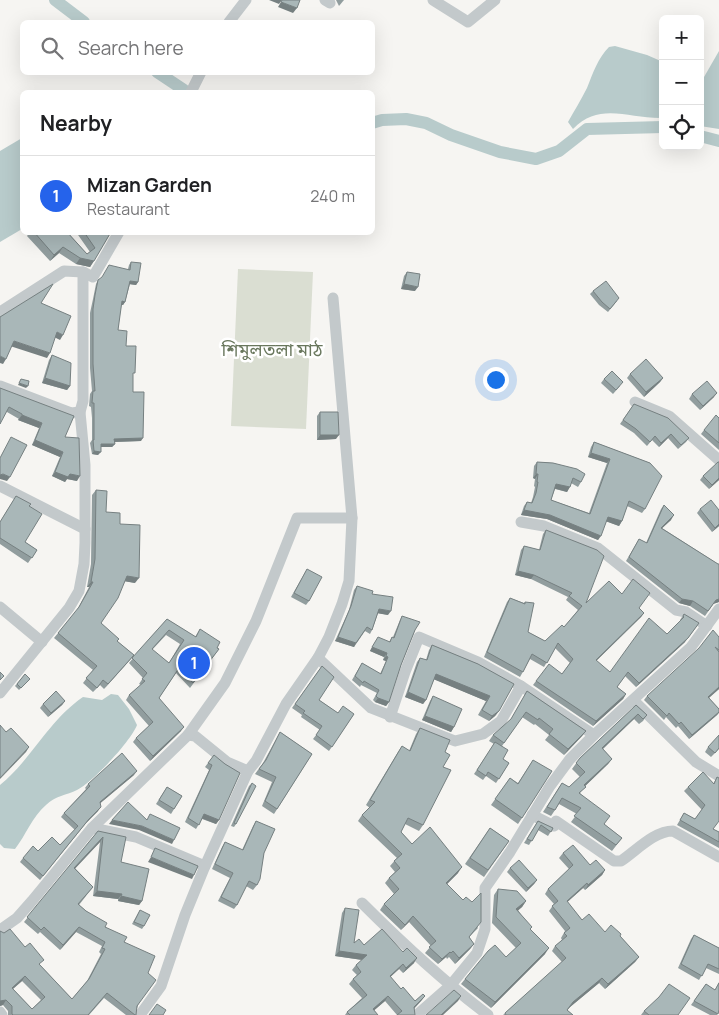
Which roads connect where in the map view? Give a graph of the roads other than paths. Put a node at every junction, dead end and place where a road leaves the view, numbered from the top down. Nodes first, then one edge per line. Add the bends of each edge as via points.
1 (246, 0) edge
2 (433, 0) edge
3 (495, 0) edge
4 (231, 20) edge
5 (200, 75) edge
6 (192, 90) edge
7 (117, 235) edge
8 (83, 272) junction
9 (333, 298) dead end
10 (0, 312) edge
11 (0, 386) edge
12 (635, 402) edge
13 (80, 412) junction
14 (719, 460) edge
15 (0, 486) edge
16 (352, 518) junction
17 (521, 522) dead end
18 (85, 529) junction
19 (0, 607) edge
20 (719, 609) edge
21 (707, 626) junction
22 (42, 642) junction
23 (318, 658) junction
24 (521, 686) junction
25 (0, 693) edge
26 (633, 700) junction
27 (390, 716) junction
28 (188, 735) junction
29 (594, 735) junction
30 (248, 771) junction
31 (719, 776) edge
32 (532, 815) junction
33 (92, 828) junction
34 (719, 857) edge
35 (205, 866) junction
36 (362, 903) dead end
37 (0, 930) edge
38 (450, 986) junction
39 (140, 1015) edge
40 (417, 1015) edge
41 (488, 1015) edge

1 - 4 street
2 - 3 street via 468,22
5 - 6 street
7 - 8 street via 93,277
8 - 10 street via 64,271
8 - 13 street via 83,401
9 - 16 street
11 - 13 street via 71,413
12 - 14 street via 669,416
13 - 18 street via 85,465
15 - 18 street
16 - 23 street via 349,581
16 - 28 street via 297,518 256,621 229,674
17 - 21 street via 544,526 598,548 676,610 686,612
18 - 22 street via 79,591
19 - 22 street
20 - 21 street
21 - 26 street via 691,647
22 - 25 street
23 - 27 street via 371,708
23 - 30 street via 286,704
24 - 27 street via 501,721 483,734 455,741
24 - 27 street via 478,662 419,637
24 - 29 street
26 - 29 street
26 - 31 street via 696,762
28 - 30 street via 195,736 227,762
28 - 33 street
29 - 32 street via 570,759
30 - 35 street
32 - 34 street via 554,826 556,822 614,861 621,861 656,834 665,831 673,831
32 - 38 street via 485,888 485,929 477,954
33 - 35 street via 136,837
33 - 37 street via 17,918
35 - 39 street via 161,986
36 - 38 street
38 - 40 street
38 - 41 street

